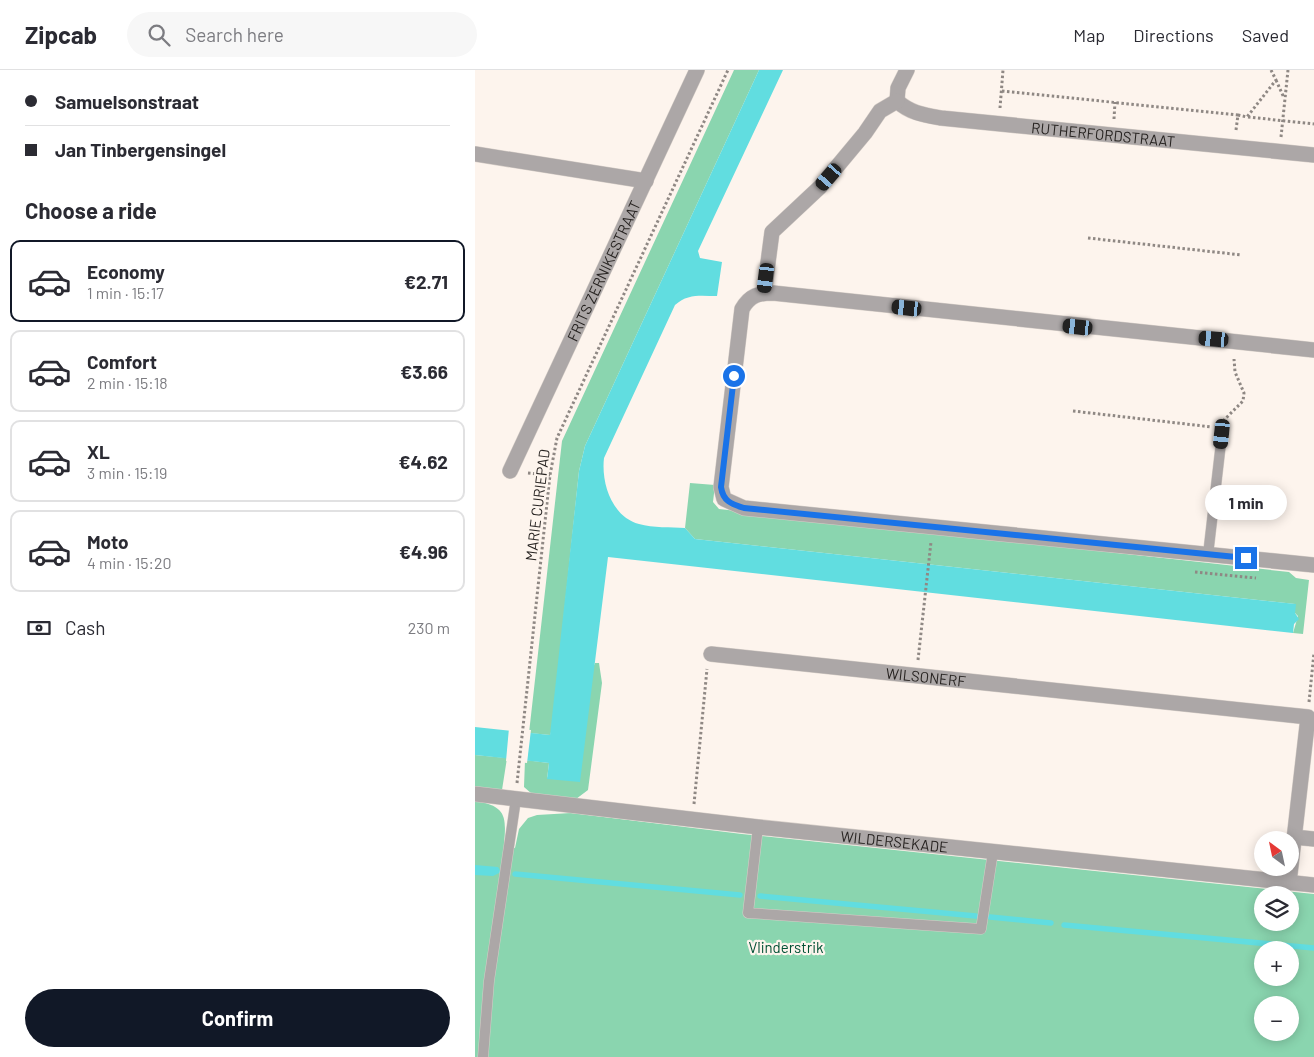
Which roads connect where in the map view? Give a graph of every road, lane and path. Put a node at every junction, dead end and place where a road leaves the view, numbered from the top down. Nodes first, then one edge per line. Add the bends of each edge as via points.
1 (697, 70) edge
2 (728, 70) edge
3 (907, 70) edge
4 (1003, 70) edge
5 (1271, 70) edge
6 (1288, 70) edge
7 (1275, 80) junction
8 (1002, 90) junction
9 (1285, 100) junction
10 (897, 101) junction
11 (1238, 115) junction
12 (1247, 117) junction
13 (1283, 121) junction
14 (999, 123) junction
15 (1314, 124) edge
16 (1233, 148) junction
17 (1279, 152) junction
18 (475, 154) edge
19 (1314, 155) edge
20 (646, 181) junction
21 (1088, 238) dead end
22 (1242, 255) dead end
23 (764, 293) junction
24 (1232, 340) junction
25 (1314, 350) edge
26 (1073, 411) dead end
27 (1222, 434) dead end
28 (510, 471) dead end
29 (930, 547) dead end
30 (1209, 555) junction
31 (1314, 565) edge
32 (1314, 653) edge
33 (711, 654) joint
34 (917, 675) junction
35 (1311, 718) edge
36 (518, 770) dead end
37 (475, 794) edge
38 (516, 799) junction
39 (693, 820) junction
40 (758, 827) junction
41 (1295, 831) edge
42 (1299, 838) edge
43 (1314, 839) edge
44 (993, 852) junction
45 (1290, 876) edge
46 (1289, 883) junction
47 (1314, 885) edge
48 (483, 1057) edge

1 - 20 street, FRITS ZERNIKESTRAAT
2 - 36 path, MARIE CURIEPAD via 557,438 550,475
3 - 10 street via 898,88
4 - 8 path
5 - 7 path
6 - 9 path
7 - 9 path
7 - 12 path
8 - 11 path
8 - 14 path
9 - 13 path
10 - 14 street, RUTHERFORDSTRAAT via 917,114
10 - 23 street via 879,111 820,187 772,232
11 - 12 path
11 - 16 path
12 - 13 path
13 - 15 path
13 - 17 path
14 - 16 street, RUTHERFORDSTRAAT
16 - 17 street, RUTHERFORDSTRAAT
17 - 19 street, RUTHERFORDSTRAAT
18 - 20 street
20 - 28 street, FRITS ZERNIKESTRAAT
21 - 22 path
23 - 24 street
23 - 30 street via 751,297 741,308 721,487 724,499 744,508
24 - 25 street
24 - 26 path via 1235,372 1244,393 1243,401 1226,416 1220,427
27 - 30 lane
29 - 34 path
30 - 31 street
32 - 35 path
33 - 34 street, WILSONERF
33 - 39 path
34 - 35 street, WILSONERF
35 - 41 street
37 - 38 street, WILDERSEKADE
38 - 39 street, WILDERSEKADE
38 - 48 lane via 489,981
39 - 40 street, WILDERSEKADE
40 - 44 street, WILDERSEKADE
40 - 44 lane via 749,913 981,929
42 - 43 street
44 - 46 street, WILDERSEKADE
45 - 46 street
46 - 47 street, WILDERSEKADE

